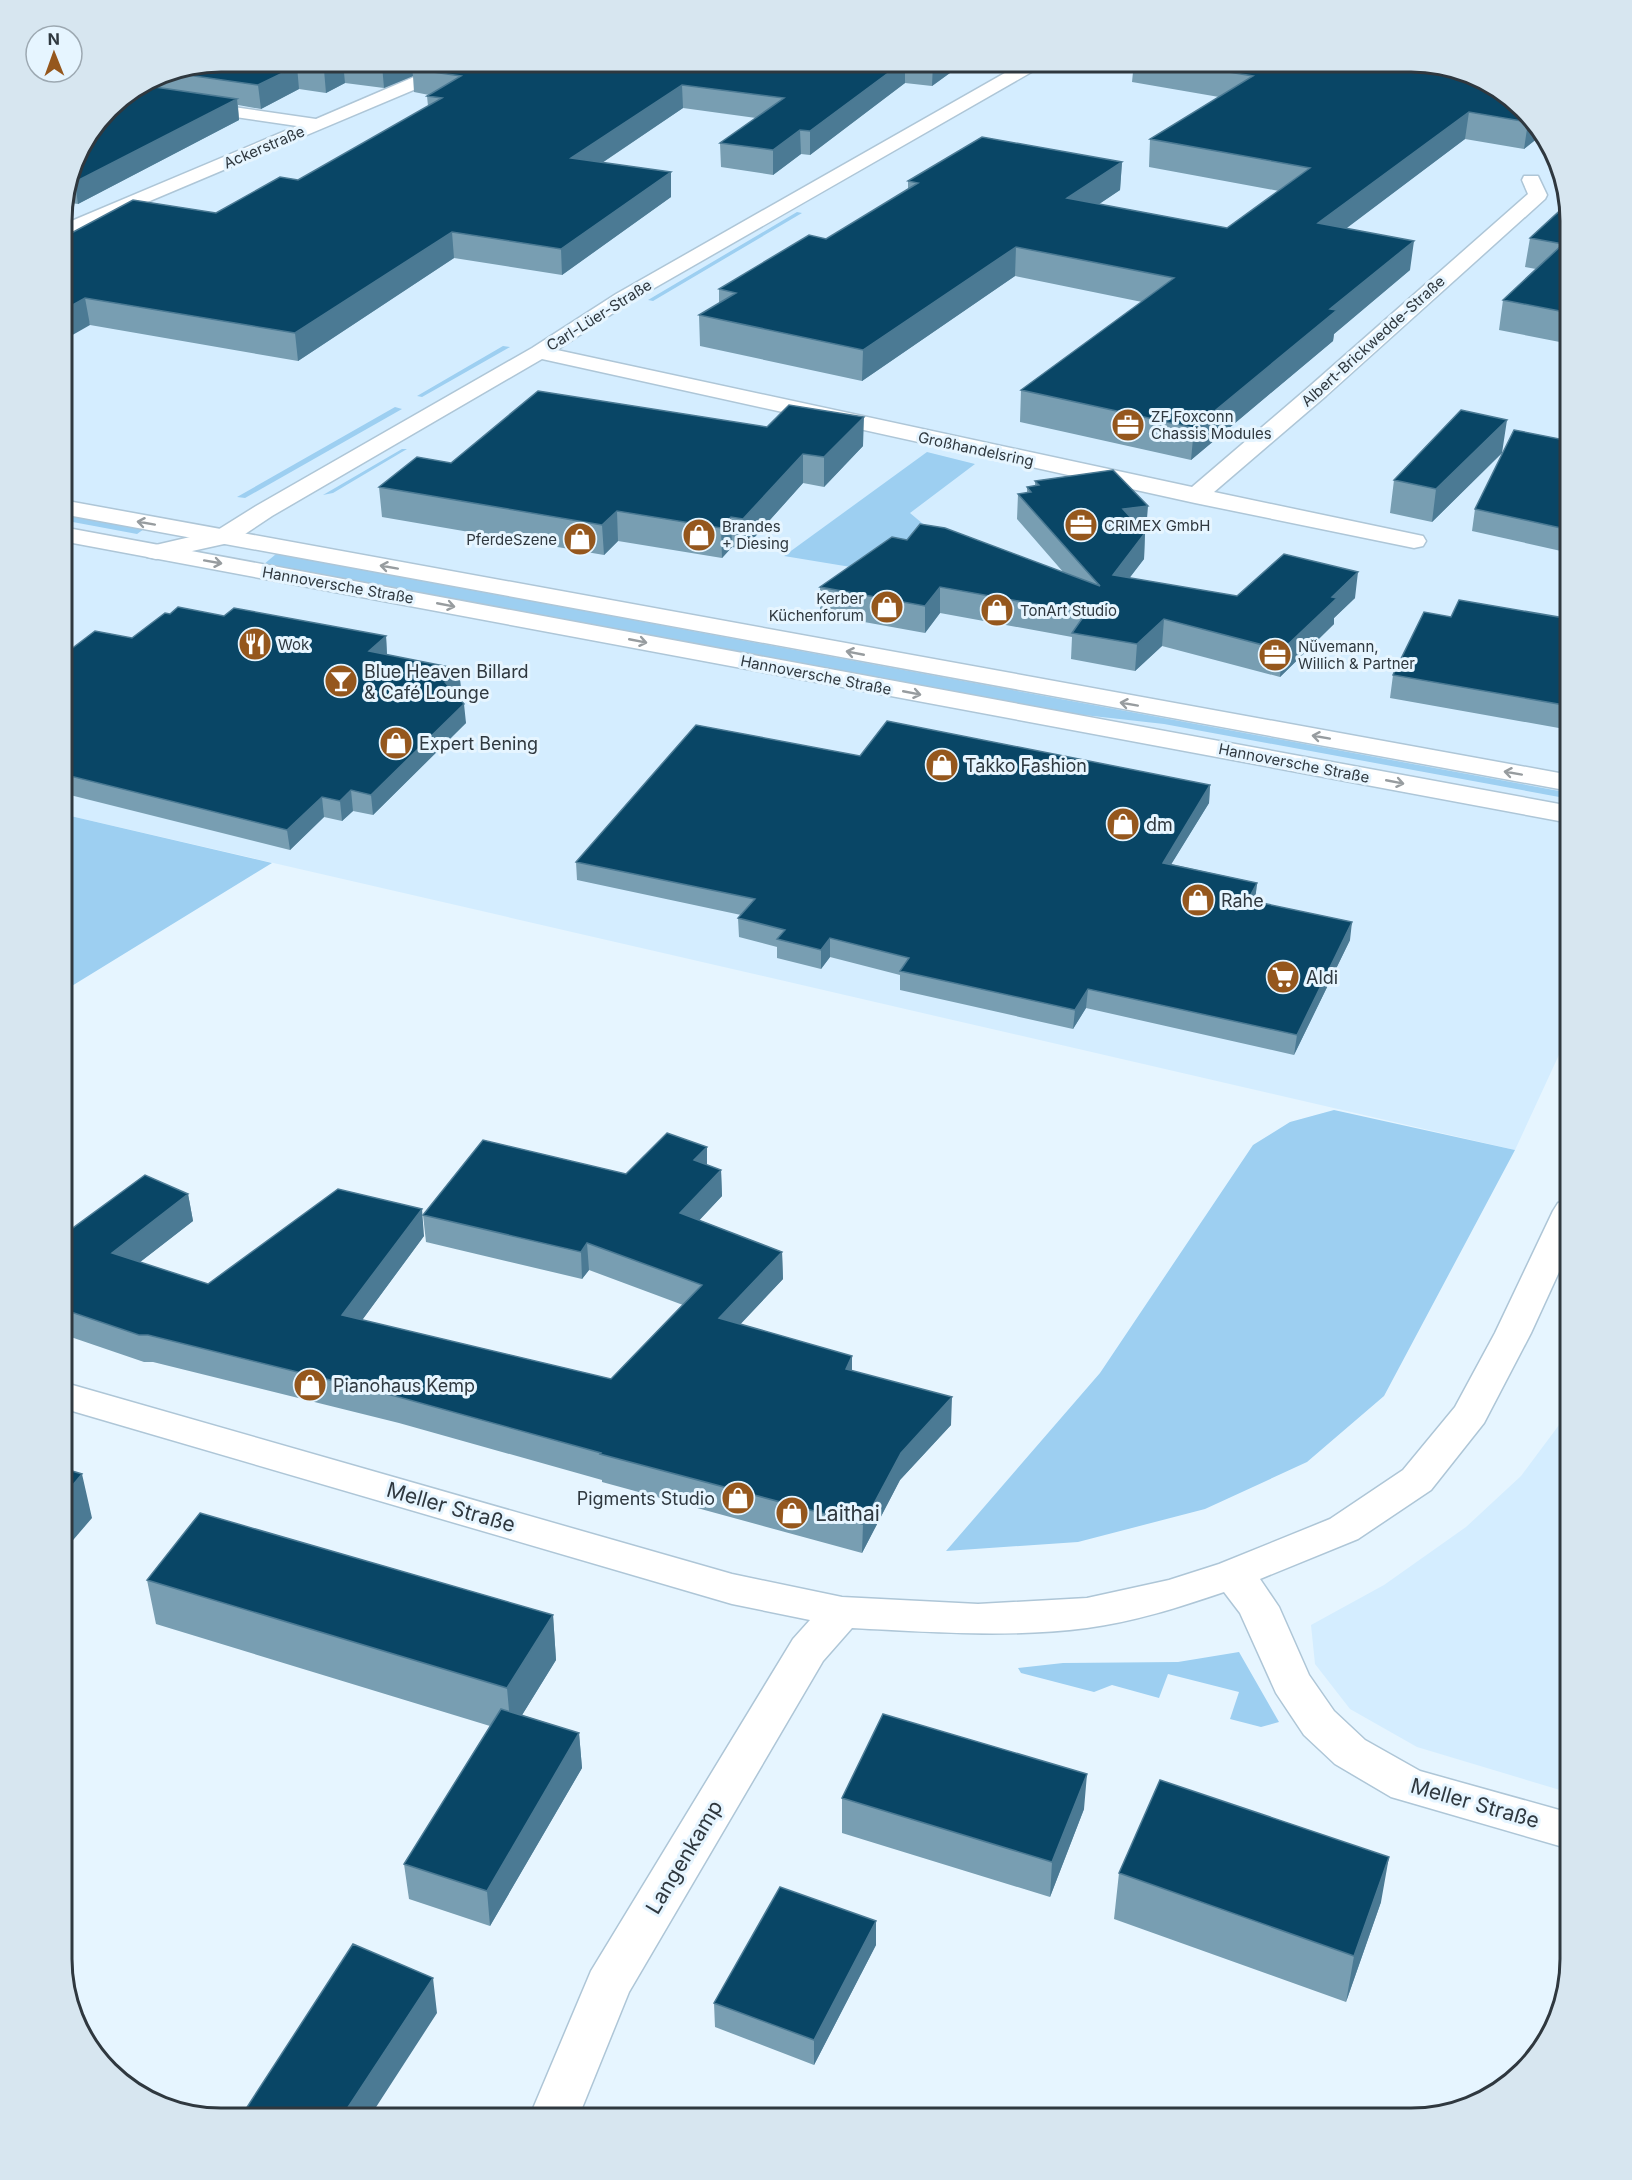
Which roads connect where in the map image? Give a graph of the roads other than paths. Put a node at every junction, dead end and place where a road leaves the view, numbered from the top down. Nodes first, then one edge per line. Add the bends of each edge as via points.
1 (441, 72) edge
2 (1019, 72) edge
3 (137, 98) edge
4 (316, 124) junction
5 (1532, 180) dead end
6 (72, 228) edge
7 (539, 352) junction
8 (1195, 496) junction
9 (72, 509) edge
10 (72, 536) edge
11 (224, 537) junction
12 (1414, 541) dead end
13 (156, 552) junction
14 (1560, 781) edge
15 (1560, 813) edge
16 (1560, 1232) edge
17 (72, 1398) edge
18 (1233, 1574) junction
19 (842, 1612) junction
20 (1560, 1828) edge
21 (558, 2108) edge

1 - 4 street, Ackerstraße
2 - 7 street, Carl-Lüer-Straße via 632,293
3 - 4 street
4 - 6 street, Ackerstraße
5 - 8 street, Albert-Brickwedde-Straße via 1538,195
7 - 8 street, Großhandelsring
7 - 11 street, Carl-Lüer-Straße
8 - 12 street, Großhandelsring
11 -> 9 street, Hannoversche Straße
10 - 13 street, Hannoversche Straße
11 - 13 street, Carl-Lüer-Straße
14 -> 11 street, Hannoversche Straße
13 -> 15 street, Hannoversche Straße
16 - 18 street, Meller Straße via 1471,1414 1417,1480 1344,1529
17 - 19 street, Meller Straße via 732,1589
18 - 19 street, Meller Straße via 1172,1594 1087,1613 978,1619
18 - 20 street, Meller Straße via 1258,1607 1291,1682 1319,1723 1350,1752 1407,1785
19 - 21 street, Langenkamp via 808,1650 608,1985

